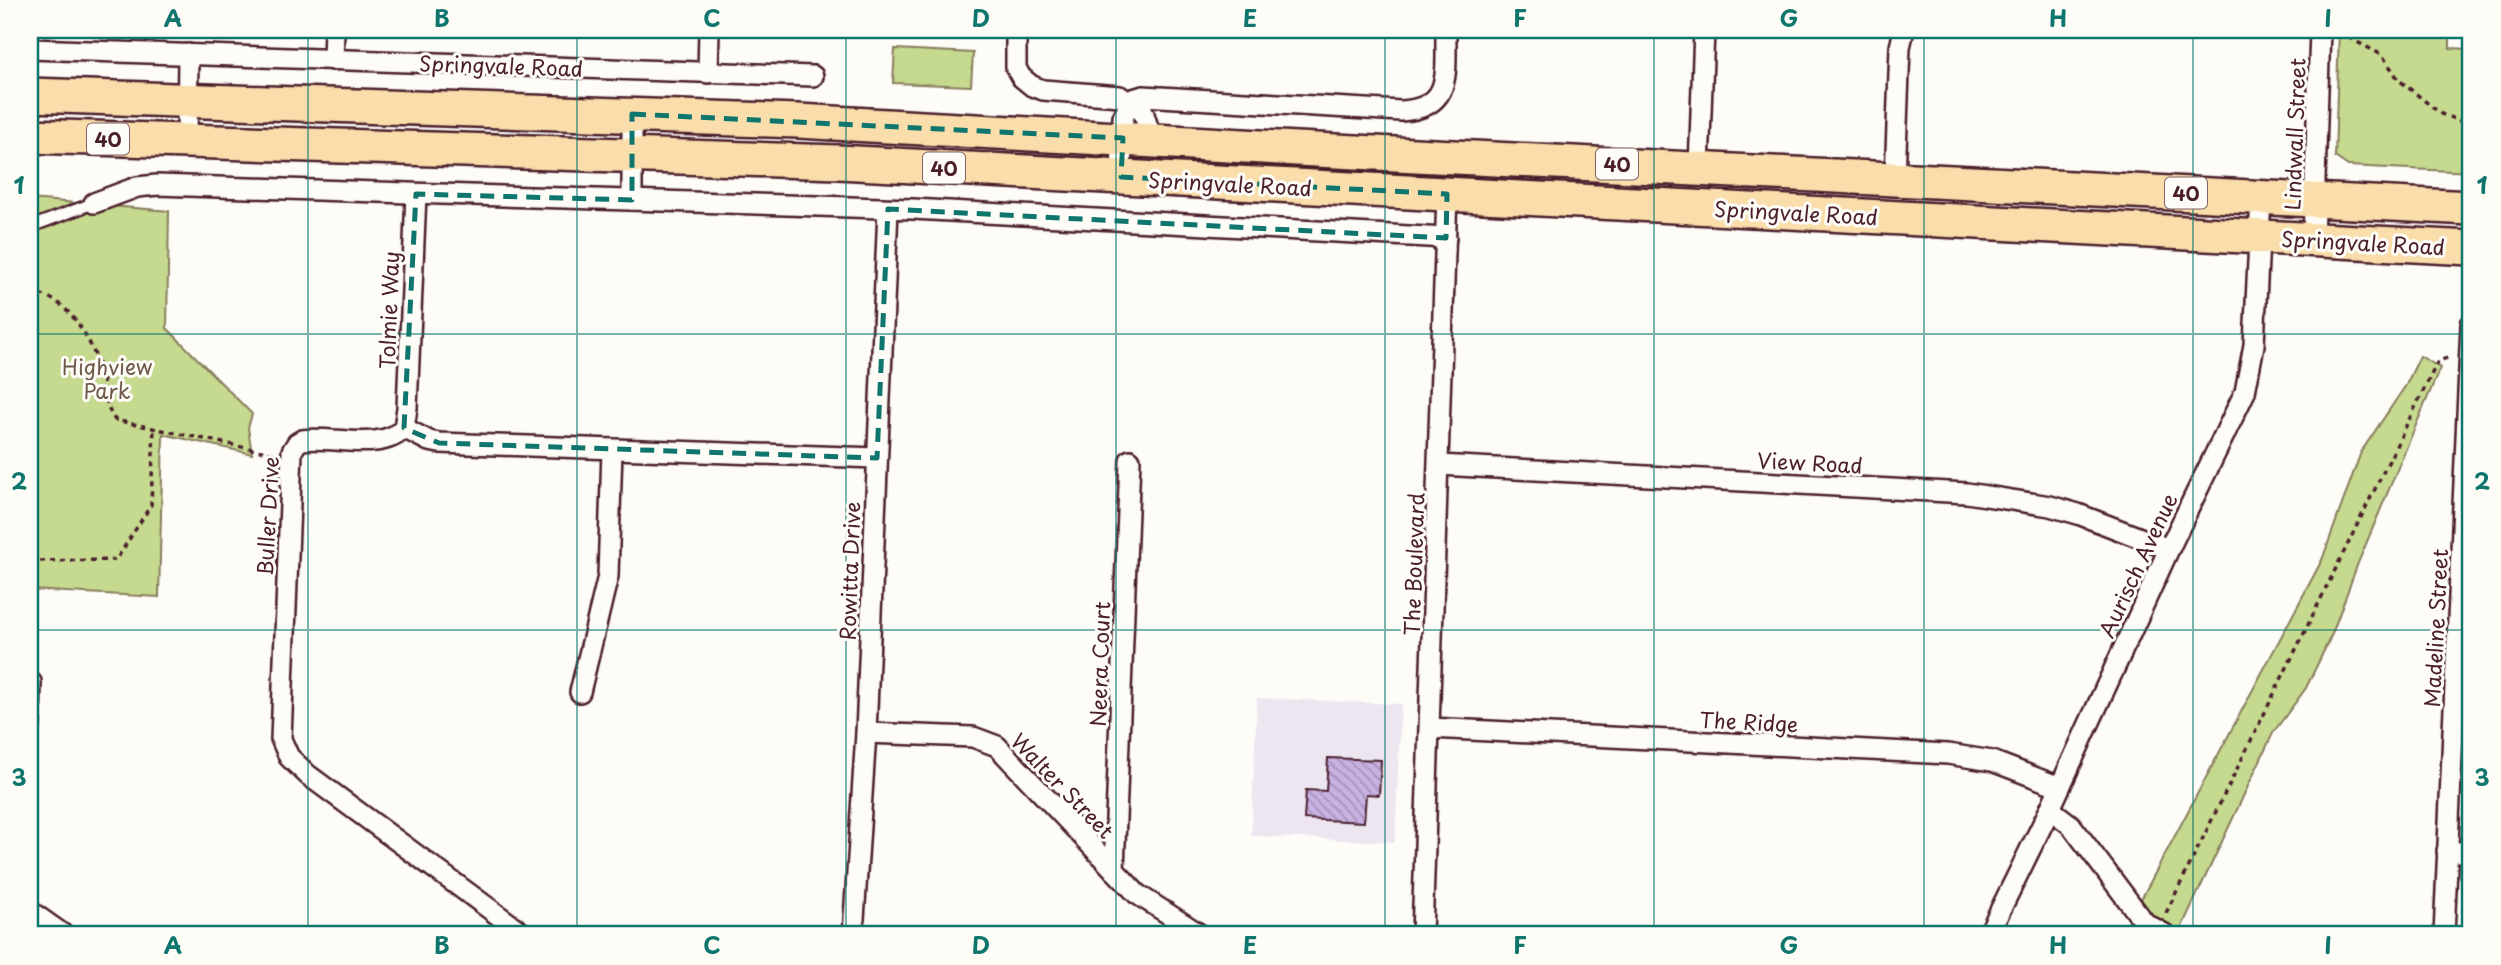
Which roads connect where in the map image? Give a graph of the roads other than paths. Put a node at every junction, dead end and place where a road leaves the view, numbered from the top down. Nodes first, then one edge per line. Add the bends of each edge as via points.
1 (334, 30) edge
2 (709, 30) edge
3 (1016, 30) edge
4 (1446, 30) edge
5 (1704, 30) edge
6 (1904, 30) edge
7 (2319, 30) edge
8 (30, 49) edge
9 (188, 54) junction
10 (333, 60) junction
11 (708, 73) junction
12 (813, 76) dead end
13 (30, 95) edge
14 (187, 100) junction
15 (1128, 103) junction
16 (632, 114) junction
17 (30, 136) edge
18 (1137, 139) junction
19 (187, 141) junction
20 (633, 155) junction
21 (1699, 168) junction
22 (1121, 177) junction
23 (1895, 178) junction
24 (416, 194) junction
25 (1447, 194) junction
26 (2261, 197) junction
27 (632, 200) junction
28 (2314, 200) junction
29 (94, 203) joint
30 (2471, 208) edge
31 (888, 209) junction
32 (30, 227) edge
33 (2259, 236) junction
34 (1446, 238) junction
35 (2313, 240) junction
36 (2471, 248) edge
37 (2471, 324) edge
38 (2470, 353) edge
39 (404, 428) junction
40 (612, 450) junction
41 (877, 458) junction
42 (1130, 460) dead end
43 (1439, 465) junction
44 (2467, 546) edge
45 (2169, 549) junction
46 (31, 682) edge
47 (580, 692) dead end
48 (30, 725) edge
49 (1430, 727) junction
50 (866, 733) junction
51 (2060, 787) junction
52 (2050, 809) junction
53 (2447, 851) junction
54 (2471, 853) edge
55 (1114, 870) junction
56 (30, 911) edge
57 (2165, 926) edge
58 (64, 935) edge
59 (525, 935) edge
60 (853, 935) edge
61 (1201, 935) edge
62 (1422, 935) edge
63 (1989, 935) edge
64 (2444, 935) edge

1 - 10 street
2 - 11 street
3 - 15 street via 1015,62 1032,86 1120,96
4 - 15 street via 1444,83 1437,98 1419,109 1143,96
5 - 21 street
6 - 23 street
7 - 28 street, Lindwall Street
8 - 9 street, Springvale Road
9 - 10 street, Springvale Road
9 - 14 street
10 - 11 street, Springvale Road
11 - 12 street, Springvale Road
13 - 14 highway, Springvale Road / 40
14 - 16 highway, Springvale Road / 40
14 - 19 street
15 - 18 street, Springvale Road via 1124,117
15 - 18 street, Springvale Road via 1143,111
16 - 18 highway, Springvale Road / 40
16 - 20 street
17 - 19 highway, Springvale Road / 40
18 - 21 highway, Springvale Road / 40
18 - 22 street, Springvale Road
19 - 20 highway, Springvale Road / 40
20 - 22 highway, Springvale Road / 40
20 - 27 street
21 - 23 highway, Springvale Road / 40
22 - 25 highway, Springvale Road / 40
23 - 26 highway, Springvale Road / 40
24 - 27 street, Springvale Road
24 - 29 street, Springvale Road via 157,185 137,187
24 - 39 street, Tolmie Way
25 - 33 highway, Springvale Road / 40
25 - 34 street, The Boulevard
26 - 28 highway, Springvale Road / 40
26 - 33 street, Aurisch Avenue
27 - 31 street, Springvale Road
28 - 30 highway, Springvale Road / 40
28 - 35 street, Lindwall Street
29 - 32 lane
31 - 34 street, Springvale Road
31 - 41 street, Rowitta Drive
33 - 35 highway, Springvale Road / 40
33 - 45 street, Aurisch Avenue via 2249,378
34 - 43 street, The Boulevard
35 - 36 highway, Springvale Road / 40
37 - 38 street, Madeline Street
38 - 44 street, Madeline Street
39 - 40 street via 439,443
39 - 59 street, Buller Drive via 379,441 302,440 294,447 280,728 284,747 308,775
40 - 41 street
40 - 47 street via 608,576
41 - 50 street, Rowitta Drive
42 - 55 street, Neera Court
43 - 45 street, View Road via 1967,493 2078,514
43 - 49 street, The Boulevard
44 - 53 street, Madeline Street
45 - 51 street, Aurisch Avenue
46 - 48 street
49 - 51 street, The Ridge via 1948,754 1992,761
49 - 62 street, The Boulevard
50 - 55 street, Walter Street via 973,737 998,746
50 - 60 street, Rowitta Drive
51 - 52 street, Aurisch Avenue
52 - 57 street via 2076,830 2146,923
52 - 63 street, Aurisch Avenue
53 - 54 street
53 - 64 street, Madeline Street
55 - 61 street, Walter Street via 1137,894
56 - 58 street

